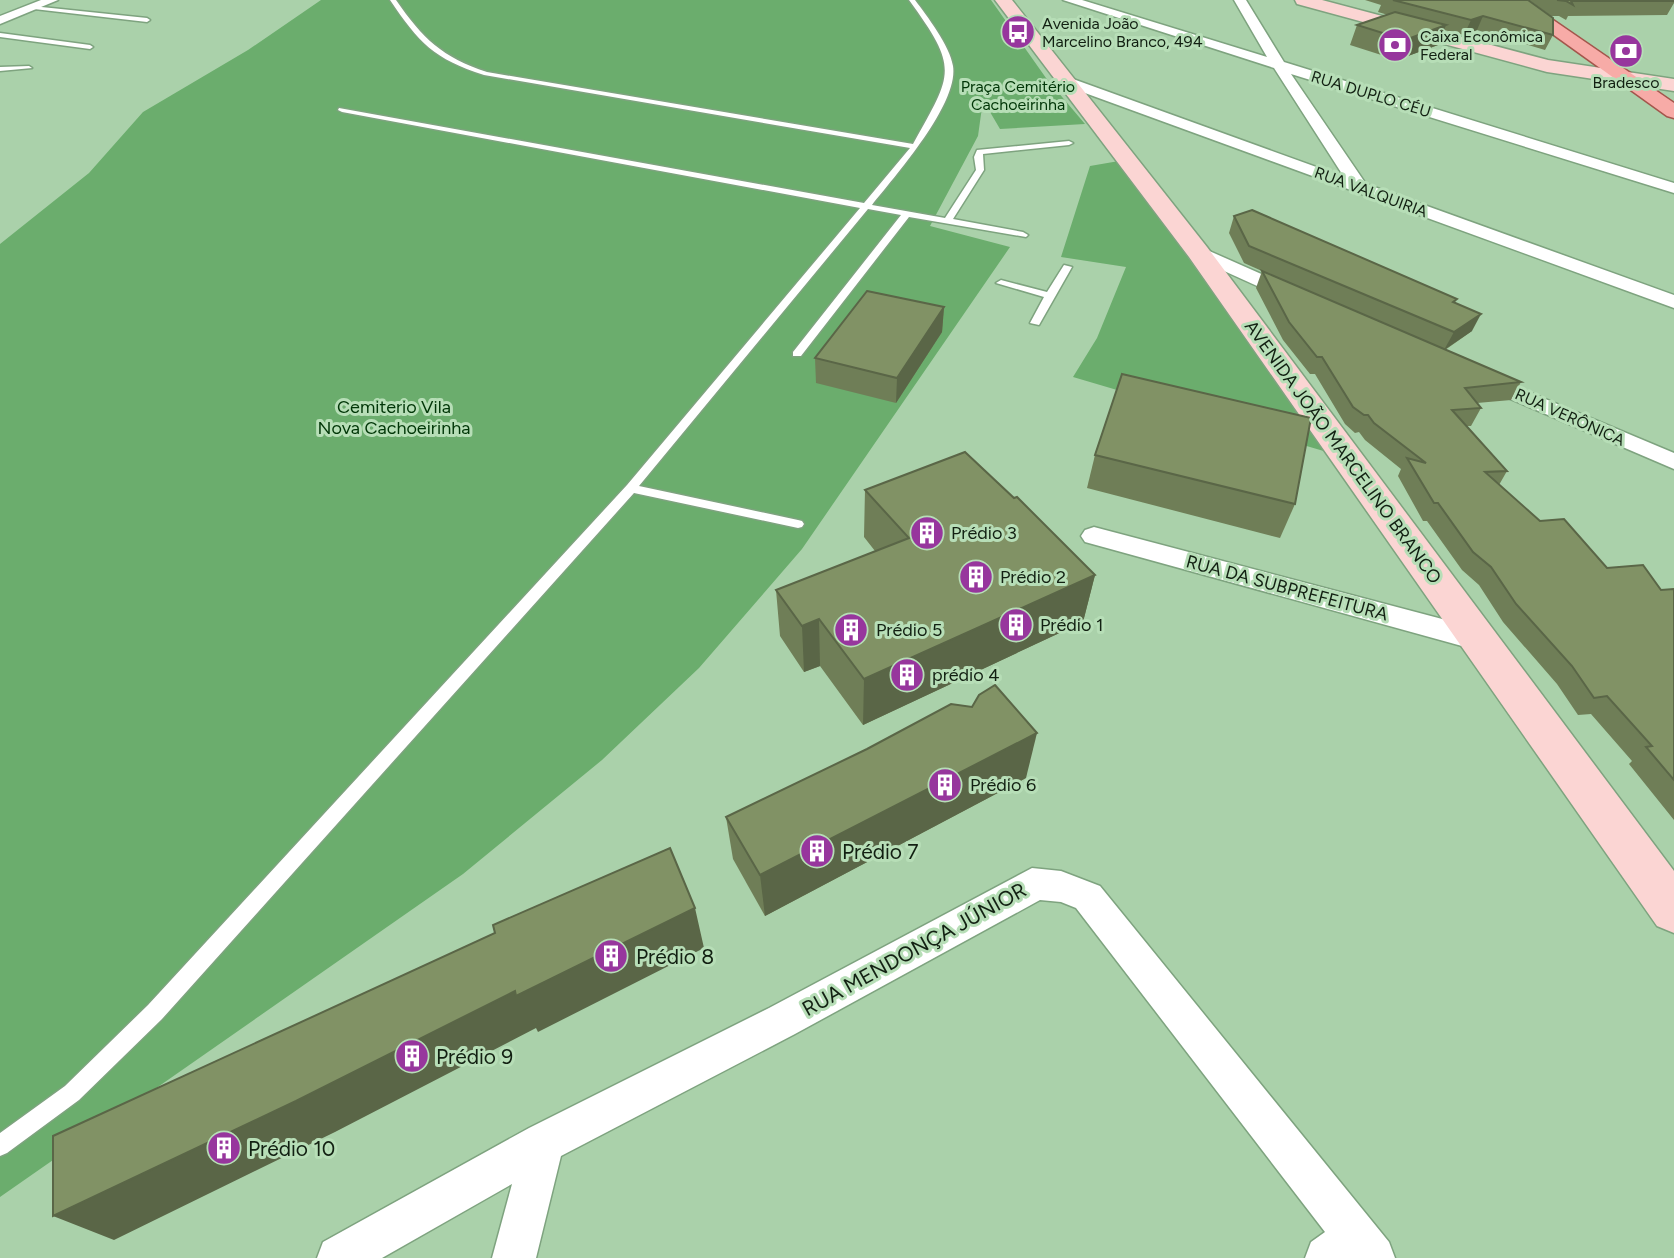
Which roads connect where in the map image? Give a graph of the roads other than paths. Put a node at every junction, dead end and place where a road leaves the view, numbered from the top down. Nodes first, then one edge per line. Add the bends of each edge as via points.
1 (52, 0) edge
2 (393, 0) edge
3 (912, 0) edge
4 (1003, 0) edge
5 (1069, 0) edge
6 (1240, 0) edge
7 (1304, 0) edge
8 (1513, 0) edge
9 (34, 7) junction
10 (0, 20) edge
11 (147, 20) dead end
12 (0, 35) edge
13 (90, 47) dead end
14 (1594, 56) junction
15 (1278, 64) junction
16 (1548, 66) junction
17 (29, 68) dead end
18 (0, 69) edge
19 (1674, 74) edge
20 (1068, 82) junction
21 (1674, 85) edge
22 (1634, 86) junction
23 (1674, 96) edge
24 (342, 110) dead end
25 (1674, 112) edge
26 (1069, 143) dead end
27 (915, 147) junction
28 (1360, 188) junction
29 (1674, 188) edge
30 (864, 207) junction
31 (906, 215) junction
32 (947, 222) junction
33 (1023, 235) dead end
34 (1198, 252) junction
35 (1067, 267) dead end
36 (1001, 283) dead end
37 (1050, 296) junction
38 (1309, 302) edge
39 (1674, 302) edge
40 (1035, 323) dead end
41 (797, 354) dead end
42 (1458, 368) edge
43 (1674, 462) edge
44 (631, 488) junction
45 (799, 524) dead end
46 (1094, 536) dead end
47 (1480, 640) junction
48 (1674, 910) edge
49 (544, 1143) junction
50 (0, 1146) edge
51 (1352, 1250) edge
52 (339, 1258) edge
53 (514, 1258) edge

1 - 9 street
2 - 27 lane via 432,51 486,74
3 - 27 lane via 951,66 946,89
4 - 20 street, AVENIDA JOÃO MARCELINO BRANCO
5 - 15 street, RUA DUPLO CÉU
6 - 15 street
7 - 16 street
8 - 14 main road
9 - 10 street
9 - 11 lane
12 - 13 lane
14 - 16 street via 1587,66
14 - 19 street via 1645,73
14 - 22 main road
15 - 28 street
15 - 29 street, RUA DUPLO CÉU
16 - 22 street via 1597,83
17 - 18 lane
20 - 28 street, RUA VALQUIRIA
20 - 34 street, AVENIDA JOÃO MARCELINO BRANCO
21 - 22 street
22 - 23 street
22 - 25 main road
24 - 30 lane
26 - 32 lane via 980,152 980,170
27 - 30 lane
28 - 39 street, RUA VALQUIRIA
30 - 31 lane
30 - 44 lane
31 - 32 lane
31 - 41 lane
32 - 33 lane
34 - 38 street
34 - 47 street, AVENIDA JOÃO MARCELINO BRANCO
35 - 37 lane
36 - 37 lane
37 - 40 lane
42 - 43 street, RUA VERÔNICA
44 - 45 lane
44 - 50 lane via 155,1012 72,1093
46 - 47 street, RUA DA SUBPREFEITURA
47 - 48 street, AVENIDA JOÃO MARCELINO BRANCO
49 - 51 street, RUA MENDONÇA JÚNIOR via 782,1021 1032,884 1051,883 1088,897
49 - 52 street, RUA MENDONÇA JÚNIOR
49 - 53 street

